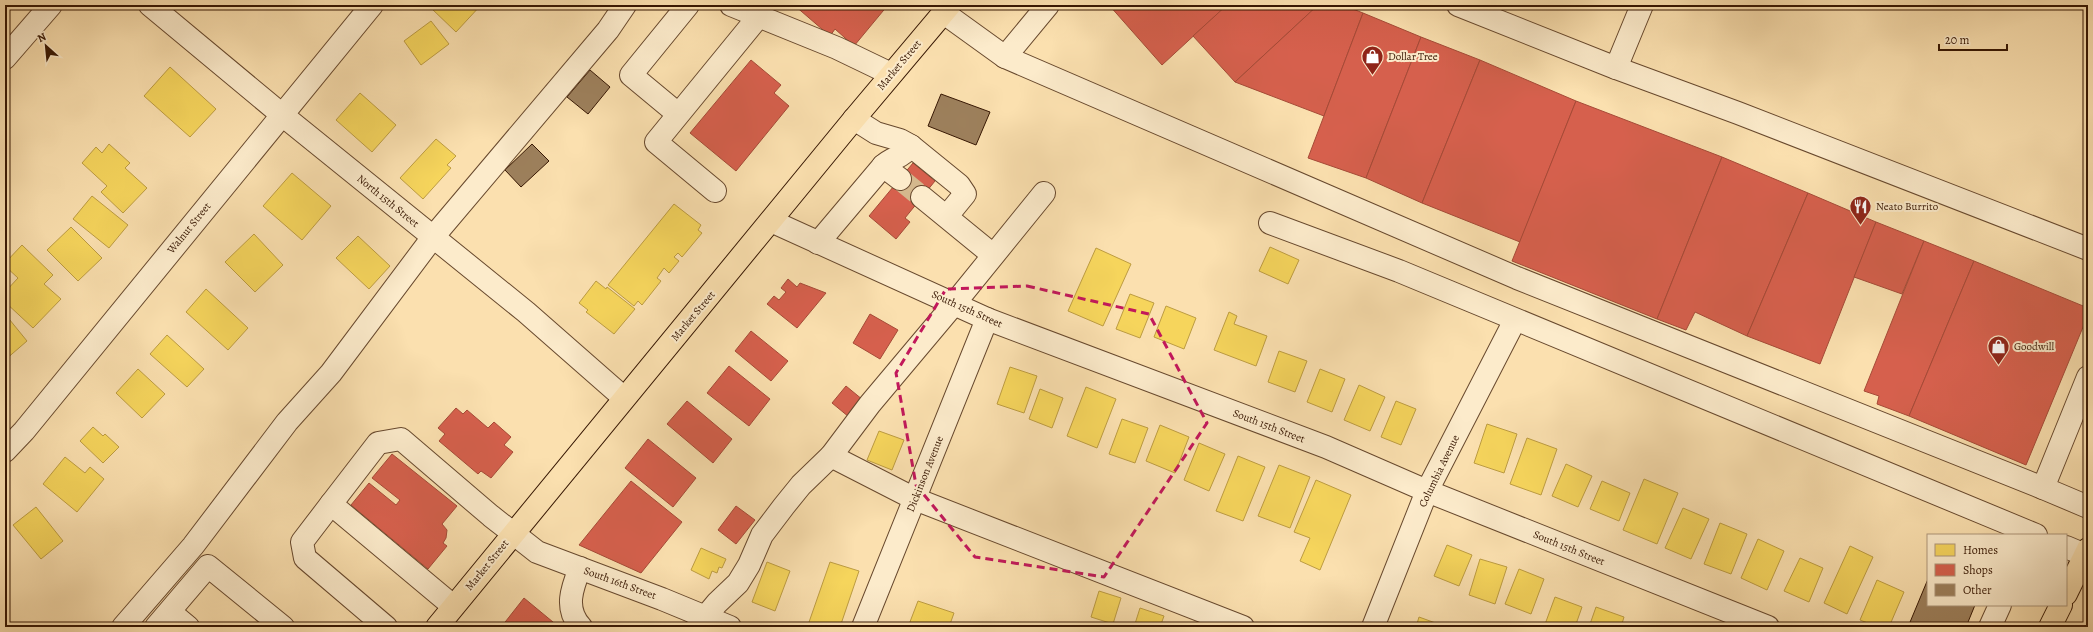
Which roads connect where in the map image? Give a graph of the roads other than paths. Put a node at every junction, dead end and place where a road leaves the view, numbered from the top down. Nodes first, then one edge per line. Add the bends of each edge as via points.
1 (51, 5) edge
2 (150, 5) edge
3 (372, 5) edge
4 (625, 5) edge
5 (688, 5) edge
6 (731, 5) edge
7 (1048, 5) edge
8 (1458, 5) edge
9 (1642, 5) edge
10 (947, 9) edge
11 (759, 16) junction
12 (1005, 57) junction
13 (5, 58) edge
14 (1616, 68) junction
15 (891, 74) junction
16 (281, 114) junction
17 (678, 114) junction
18 (854, 119) junction
19 (912, 146) junction
20 (715, 191) dead end
21 (1044, 193) dead end
22 (922, 197) tunnel mouth
23 (947, 216) junction
24 (771, 221) junction
25 (1270, 223) dead end
26 (433, 237) junction
27 (818, 244) junction
28 (2088, 249) edge
29 (994, 255) junction
30 (954, 304) junction
31 (987, 320) junction
32 (1515, 320) junction
33 (2088, 377) edge
34 (624, 398) junction
35 (5, 451) edge
36 (831, 456) junction
37 (2043, 488) junction
38 (1427, 491) junction
39 (915, 498) junction
40 (332, 504) junction
41 (2088, 507) edge
42 (513, 533) junction
43 (2033, 534) edge
44 (2080, 550) edge
45 (580, 568) junction
46 (2067, 591) edge
47 (453, 606) junction
48 (2000, 606) edge
49 (2060, 606) edge
50 (163, 619) edge
51 (701, 622) edge
52 (122, 627) edge
53 (188, 627) edge
54 (283, 627) edge
55 (386, 627) edge
56 (437, 627) edge
57 (581, 627) edge
58 (730, 627) edge
59 (862, 627) edge
60 (1243, 627) edge
61 (1373, 627) edge
62 (1768, 627) edge
63 (1990, 627) edge
64 (2050, 627) edge

1 - 13 street
2 - 16 street, North 15th Street
3 - 16 street, Walnut Street
4 - 26 street via 608,30
5 - 17 street via 631,75
6 - 11 street
7 - 12 street
8 - 14 street
9 - 14 street
10 - 12 street
10 - 15 main road, Market Street
11 - 15 street via 837,48
11 - 17 street
12 - 37 street via 1516,278
14 - 28 street
15 - 18 main road, Market Street
16 - 26 street, North 15th Street
16 - 35 street, Walnut Street via 29,425
17 - 20 street via 656,142
18 - 19 street via 876,133
18 - 24 main road, Market Street
19 - 23 street via 963,189 965,194
19 - 27 street via 900,158 889,161 891,172
21 - 29 street
22 - 23 street
23 - 29 street
24 - 27 street, South 15th Street
24 - 34 main road, Market Street
25 - 32 street via 1399,271
26 - 34 street, North 15th Street via 526,312
26 - 52 street via 331,373 287,422 193,546
27 - 30 street, South 15th Street
29 - 30 street
30 - 31 street, South 15th Street
30 - 36 street via 870,404
31 - 38 street, South 15th Street via 1326,447
31 - 39 street, Dickinson Avenue
32 - 38 street, Columbia Avenue
32 - 43 street
33 - 37 street
34 - 42 main road, Market Street
36 - 39 street
36 - 51 street via 784,506 762,535 738,583
37 - 41 street
38 - 61 street, Columbia Avenue
38 - 62 street, South 15th Street
39 - 59 street, Dickinson Avenue
39 - 60 street
40 - 42 street, South 16th Street via 378,443 401,439
40 - 47 street
40 - 55 street, South 16th Street via 302,542 305,558
42 - 45 street, South 16th Street via 537,552
42 - 47 main road, Market Street
44 - 46 main road
45 - 51 street, South 16th Street
45 - 57 street via 572,588 571,606 573,619
47 - 56 main road, Market Street
48 - 63 street
49 - 64 main road
50 - 53 street
50 - 54 street via 208,566
51 - 58 street, South 16th Street

